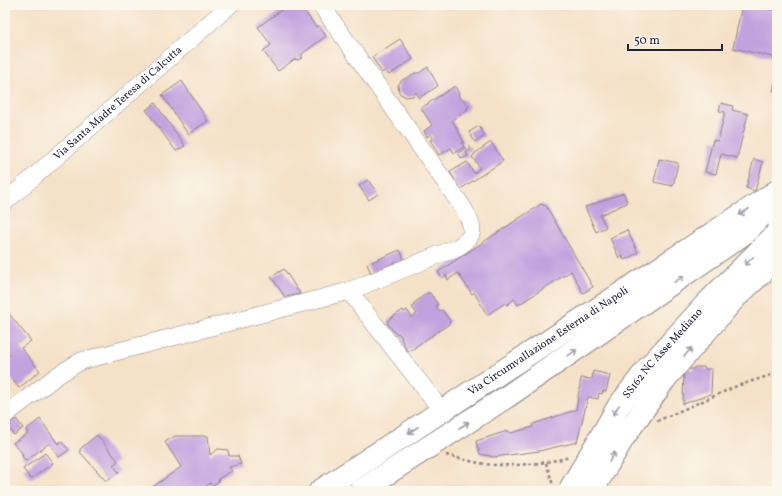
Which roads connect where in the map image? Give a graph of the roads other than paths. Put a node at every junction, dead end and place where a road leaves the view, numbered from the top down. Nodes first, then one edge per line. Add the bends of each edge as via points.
1 (230, 5) edge
2 (321, 5) edge
3 (777, 191) edge
4 (5, 202) edge
5 (777, 217) edge
6 (777, 233) edge
7 (777, 259) edge
8 (349, 291) junction
9 (442, 411) junction
10 (5, 415) edge
11 (320, 491) edge
12 (360, 491) edge
13 (569, 491) edge
14 (592, 491) edge

1 - 4 street, Via Santa Madre Teresa di Calcutta
2 - 8 street via 472,224 468,241 458,247
3 -> 9 main road, Via Circumvallazione Esterna di Napoli
12 -> 5 main road, Via Circumvallazione Esterna di Napoli via 505,398 758,224
6 -> 13 main road, SS162 NC Asse Mediano, bridge via 646,369 618,407
14 -> 7 main road, SS162 NC Asse Mediano, bridge via 624,437 665,379 735,298
8 - 9 street
8 - 10 street via 81,360
9 -> 11 main road, Via Circumvallazione Esterna di Napoli

